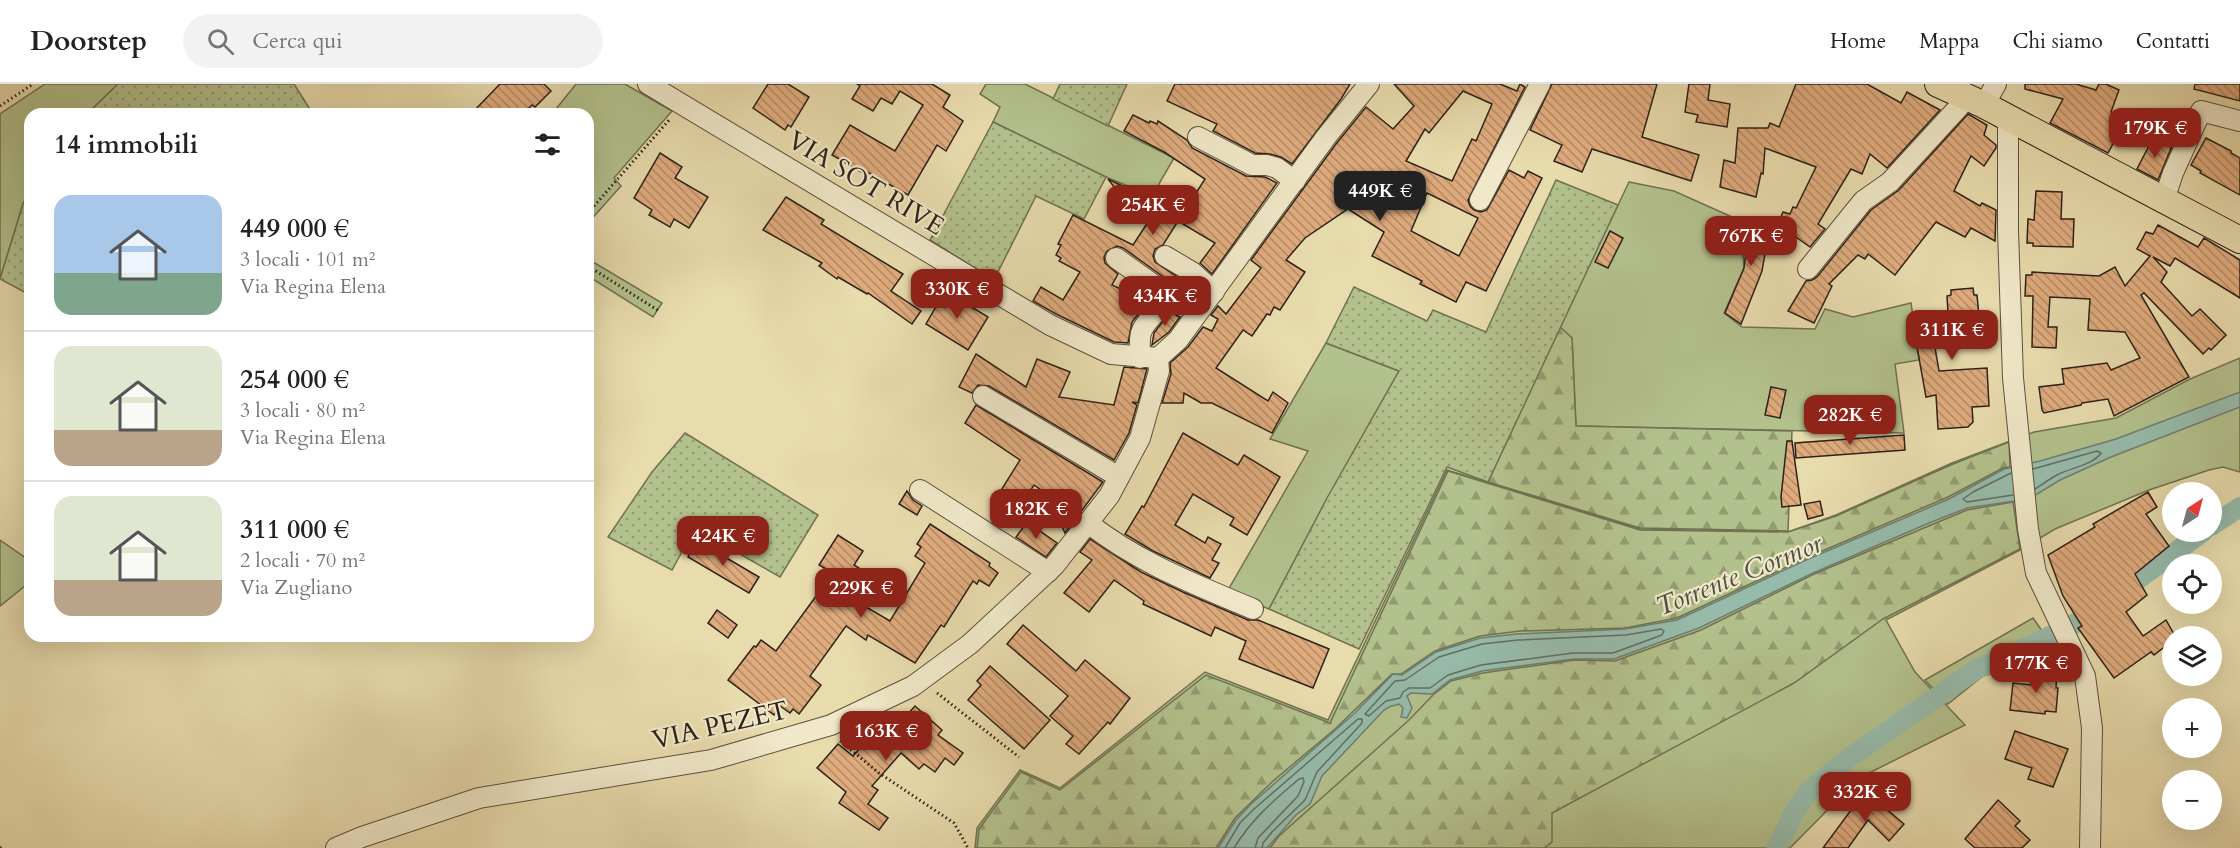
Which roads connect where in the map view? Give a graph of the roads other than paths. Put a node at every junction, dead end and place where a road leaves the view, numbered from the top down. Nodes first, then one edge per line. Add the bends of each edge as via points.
1 (648, 84) edge
2 (1540, 84) edge
3 (1938, 84) edge
4 (1364, 85) edge
5 (1983, 96) edge
6 (2008, 118) junction
7 (2240, 121) edge
8 (1198, 136) dead end
9 (1295, 181) junction
10 (1480, 200) dead end
11 (2164, 200) junction
12 (2240, 240) edge
13 (1166, 256) dead end
14 (1116, 258) dead end
15 (1808, 269) dead end
16 (1214, 292) junction
17 (1149, 358) junction
18 (983, 396) dead end
19 (1119, 477) junction
20 (920, 490) dead end
21 (1088, 523) junction
22 (1047, 572) junction
23 (1253, 609) dead end
24 (336, 848) edge
25 (2090, 848) edge

1 - 17 street, VIA SOT RIVE via 1050,325 1111,354
2 - 10 street
3 - 5 main road
4 - 9 street
5 - 6 main road
5 - 15 street via 1890,182 1863,201
6 - 11 main road
6 - 25 street via 2012,356 2028,529 2036,573 2085,676 2091,728
7 - 11 street via 2201,111
8 - 9 street via 1252,165 1277,168
9 - 16 street
11 - 12 main road
13 - 16 street
14 - 17 street, VIA PEZET via 1162,295 1162,305 1141,332
16 - 17 street via 1178,340
17 - 19 street, VIA PEZET via 1159,371 1140,438
18 - 19 street
19 - 21 street, VIA PEZET
20 - 22 street
21 - 22 street, VIA PEZET
21 - 23 street via 1142,560
22 - 24 street, VIA PEZET via 970,644 913,686 824,727 711,759 479,798

